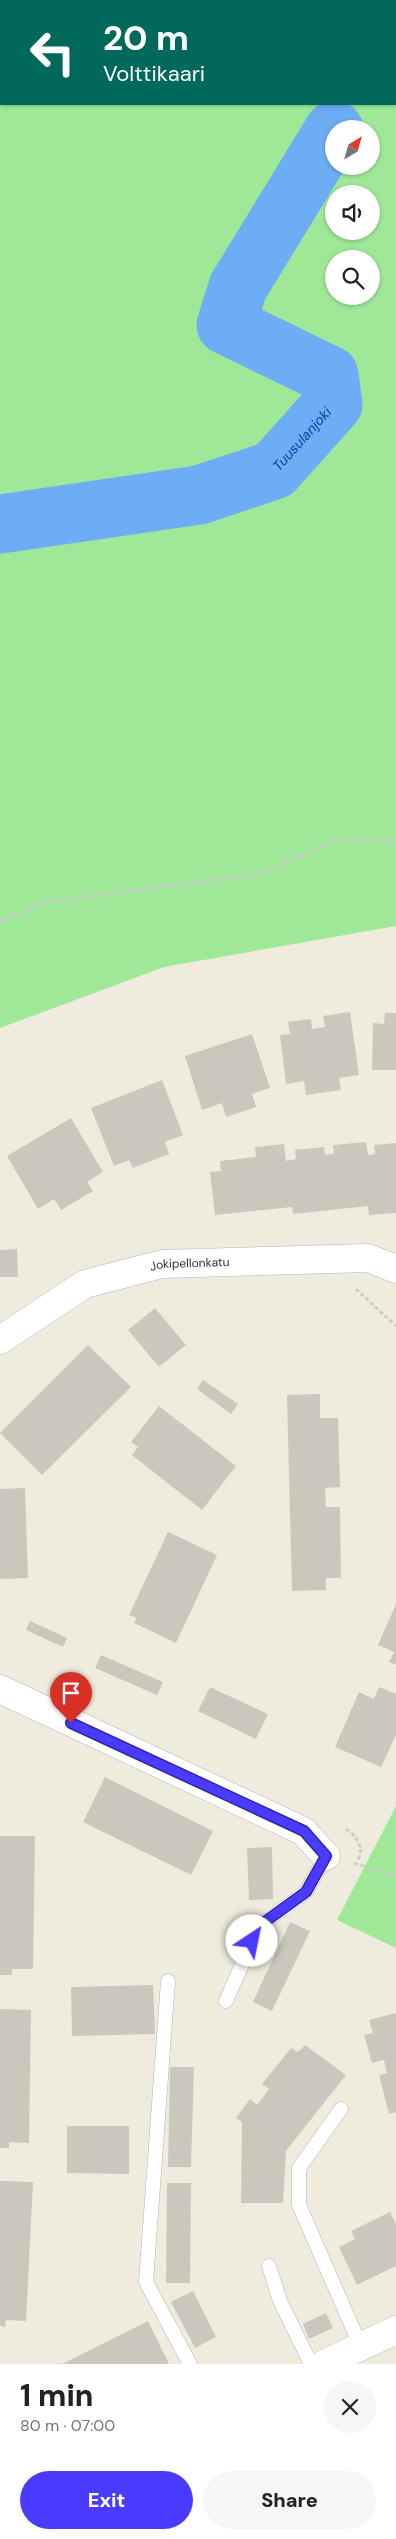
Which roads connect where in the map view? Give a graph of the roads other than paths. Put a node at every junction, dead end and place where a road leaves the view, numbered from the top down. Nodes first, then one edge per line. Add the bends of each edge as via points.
1 (396, 1269) edge
2 (0, 1340) edge
3 (0, 1689) edge
4 (326, 1856) joint
5 (168, 1981) dead end
6 (226, 2001) dead end
7 (341, 2109) dead end
8 (269, 2266) dead end
9 (396, 2330) edge
10 (361, 2346) junction
11 (190, 2364) edge
12 (311, 2364) edge
13 (324, 2364) edge

1 - 2 street, Jokipellonkatu via 368,1258 162,1264 85,1284
3 - 4 street via 304,1831
4 - 6 lane via 306,1892 259,1926
5 - 11 lane via 146,2282
7 - 10 lane via 299,2168 299,2205
8 - 12 lane via 280,2301
9 - 10 street
10 - 13 street

